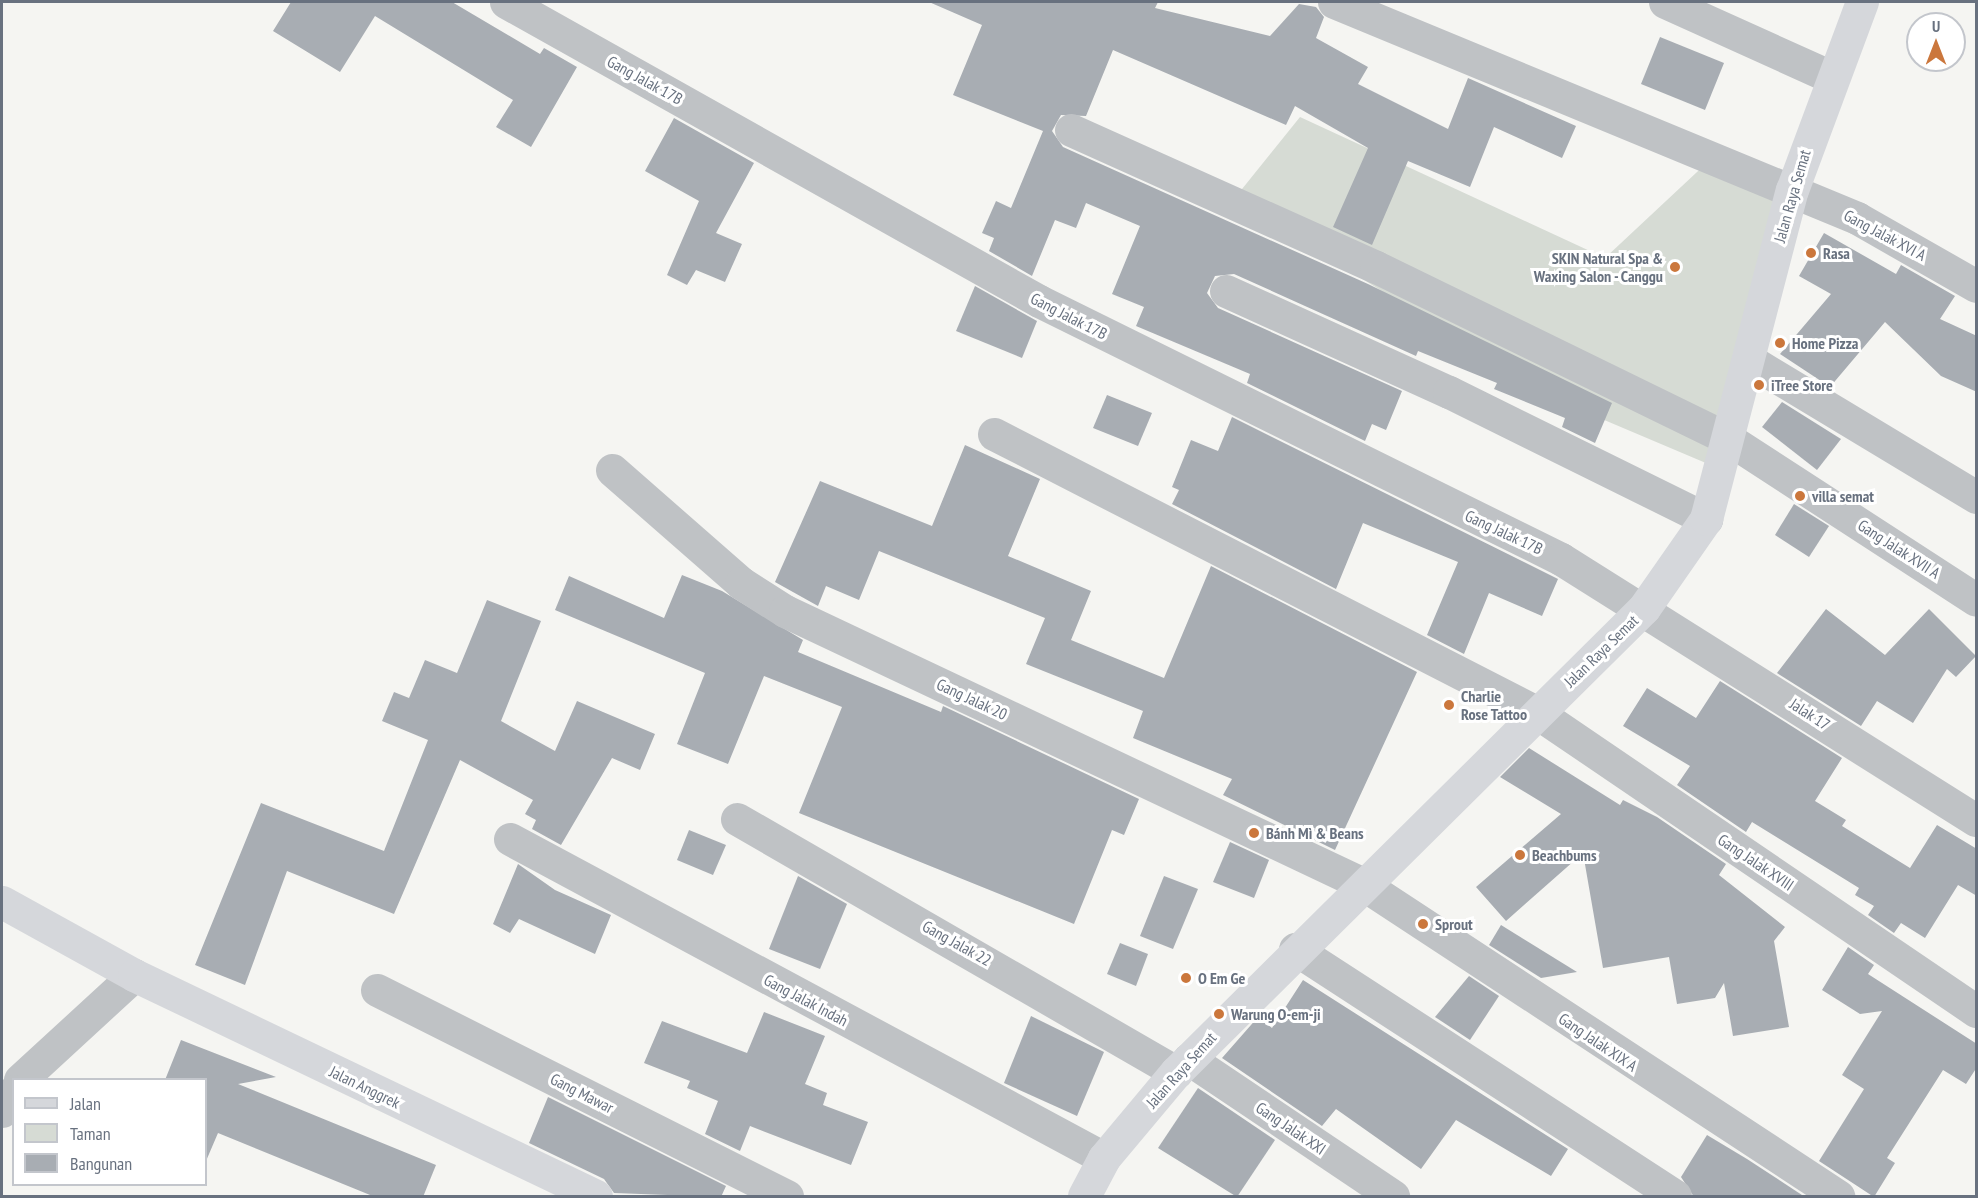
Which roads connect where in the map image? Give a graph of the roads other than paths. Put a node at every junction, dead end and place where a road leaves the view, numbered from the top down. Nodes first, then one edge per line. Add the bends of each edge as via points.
1 (506, 2) edge
2 (1334, 2) edge
3 (1665, 2) edge
4 (1862, 2) edge
5 (1831, 77) junction
6 (1071, 130) dead end
7 (1792, 190) junction
8 (1977, 286) edge
9 (1226, 291) dead end
10 (1749, 360) junction
11 (994, 434) dead end
12 (1730, 440) junction
13 (612, 470) dead end
14 (1977, 497) edge
15 (1706, 519) junction
16 (1977, 600) edge
17 (1644, 608) junction
18 (1536, 712) junction
19 (737, 819) dead end
20 (1977, 820) edge
21 (510, 838) dead end
22 (1361, 884) junction
23 (2, 902) edge
24 (1295, 949) junction
25 (134, 975) junction
26 (377, 990) dead end
27 (1977, 1011) edge
28 (1182, 1065) junction
29 (22, 1078) edge
30 (12, 1094) edge
31 (2, 1111) edge
32 (1104, 1158) junction
33 (596, 1197) edge
34 (787, 1197) edge
35 (1084, 1197) edge
36 (1393, 1197) edge
37 (1676, 1197) edge
38 (1838, 1197) edge

1 - 17 street, Gang Jalak 17B via 1039,301 1561,559
2 - 7 street, Gang Jalak XVI A
3 - 5 street
4 - 5 street, Jalan Raya Semat
5 - 7 street, Jalan Raya Semat
6 - 12 street, Gang Jalak XVII A via 1376,267
7 - 8 street, Gang Jalak XVI A via 1857,218
7 - 10 street, Jalan Raya Semat
9 - 15 street via 1449,392
10 - 12 street, Jalan Raya Semat
10 - 14 street
11 - 18 street, Gang Jalak XVIII
12 - 15 street, Jalan Raya Semat
12 - 16 street, Gang Jalak XVII A
13 - 22 street, Gang Jalak 20 via 741,583 785,611
15 - 17 street, Jalan Raya Semat
17 - 18 street, Jalan Raya Semat
17 - 20 street, Jalak 17
18 - 22 street, Jalan Raya Semat
18 - 27 street, Gang Jalak XVIII
19 - 28 street, Gang Jalak 22
21 - 32 street, Gang Jalak Indah
22 - 24 street, Jalan Raya Semat
22 - 38 street, Gang Jalak XIX A
23 - 25 street, Jalan Anggrek
24 - 28 street, Jalan Raya Semat
24 - 37 street
25 - 29 street
25 - 33 street, Jalan Anggrek
26 - 34 street, Gang Mawar
28 - 32 street, Jalan Raya Semat
28 - 36 street, Gang Jalak XXI
30 - 31 street
32 - 35 street, Jalan Raya Semat

